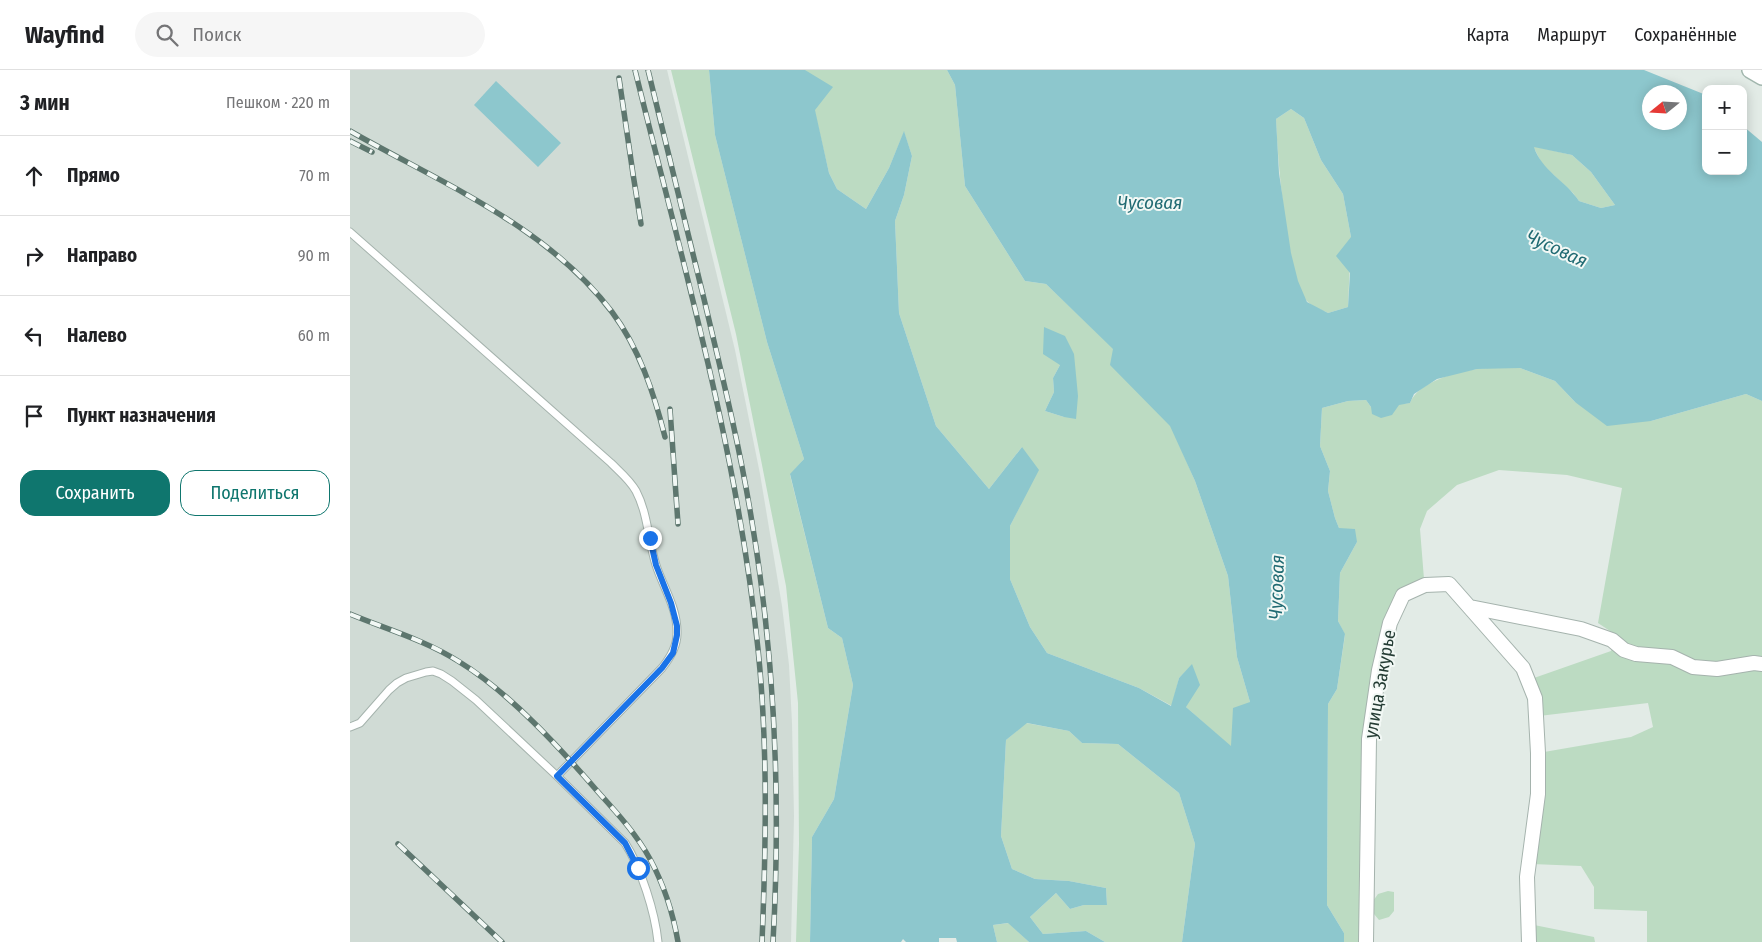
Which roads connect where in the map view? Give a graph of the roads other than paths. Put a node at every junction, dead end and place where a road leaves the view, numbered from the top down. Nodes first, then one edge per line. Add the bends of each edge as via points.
1 (1750, 70) edge
2 (1762, 77) edge
3 (350, 232) edge
4 (1470, 608) junction
5 (1762, 664) edge
6 (350, 727) edge
7 (557, 776) junction
8 (658, 942) edge
9 (1366, 942) edge
10 (1529, 942) edge

1 - 2 street
3 - 7 lane via 611,462 630,481 641,501 656,565 675,614 677,635 673,653
4 - 5 street via 1581,629 1612,640 1624,650 1672,657 1693,667 1717,669
4 - 9 street, улица Закурье via 1449,584 1425,584 1403,595 1390,623 1369,739
4 - 10 street, улица Закурье via 1523,668 1534,698 1538,794 1527,877
6 - 7 lane via 360,723 397,684 416,674 433,672 452,681 476,700
7 - 8 lane via 614,831 633,856 644,884

